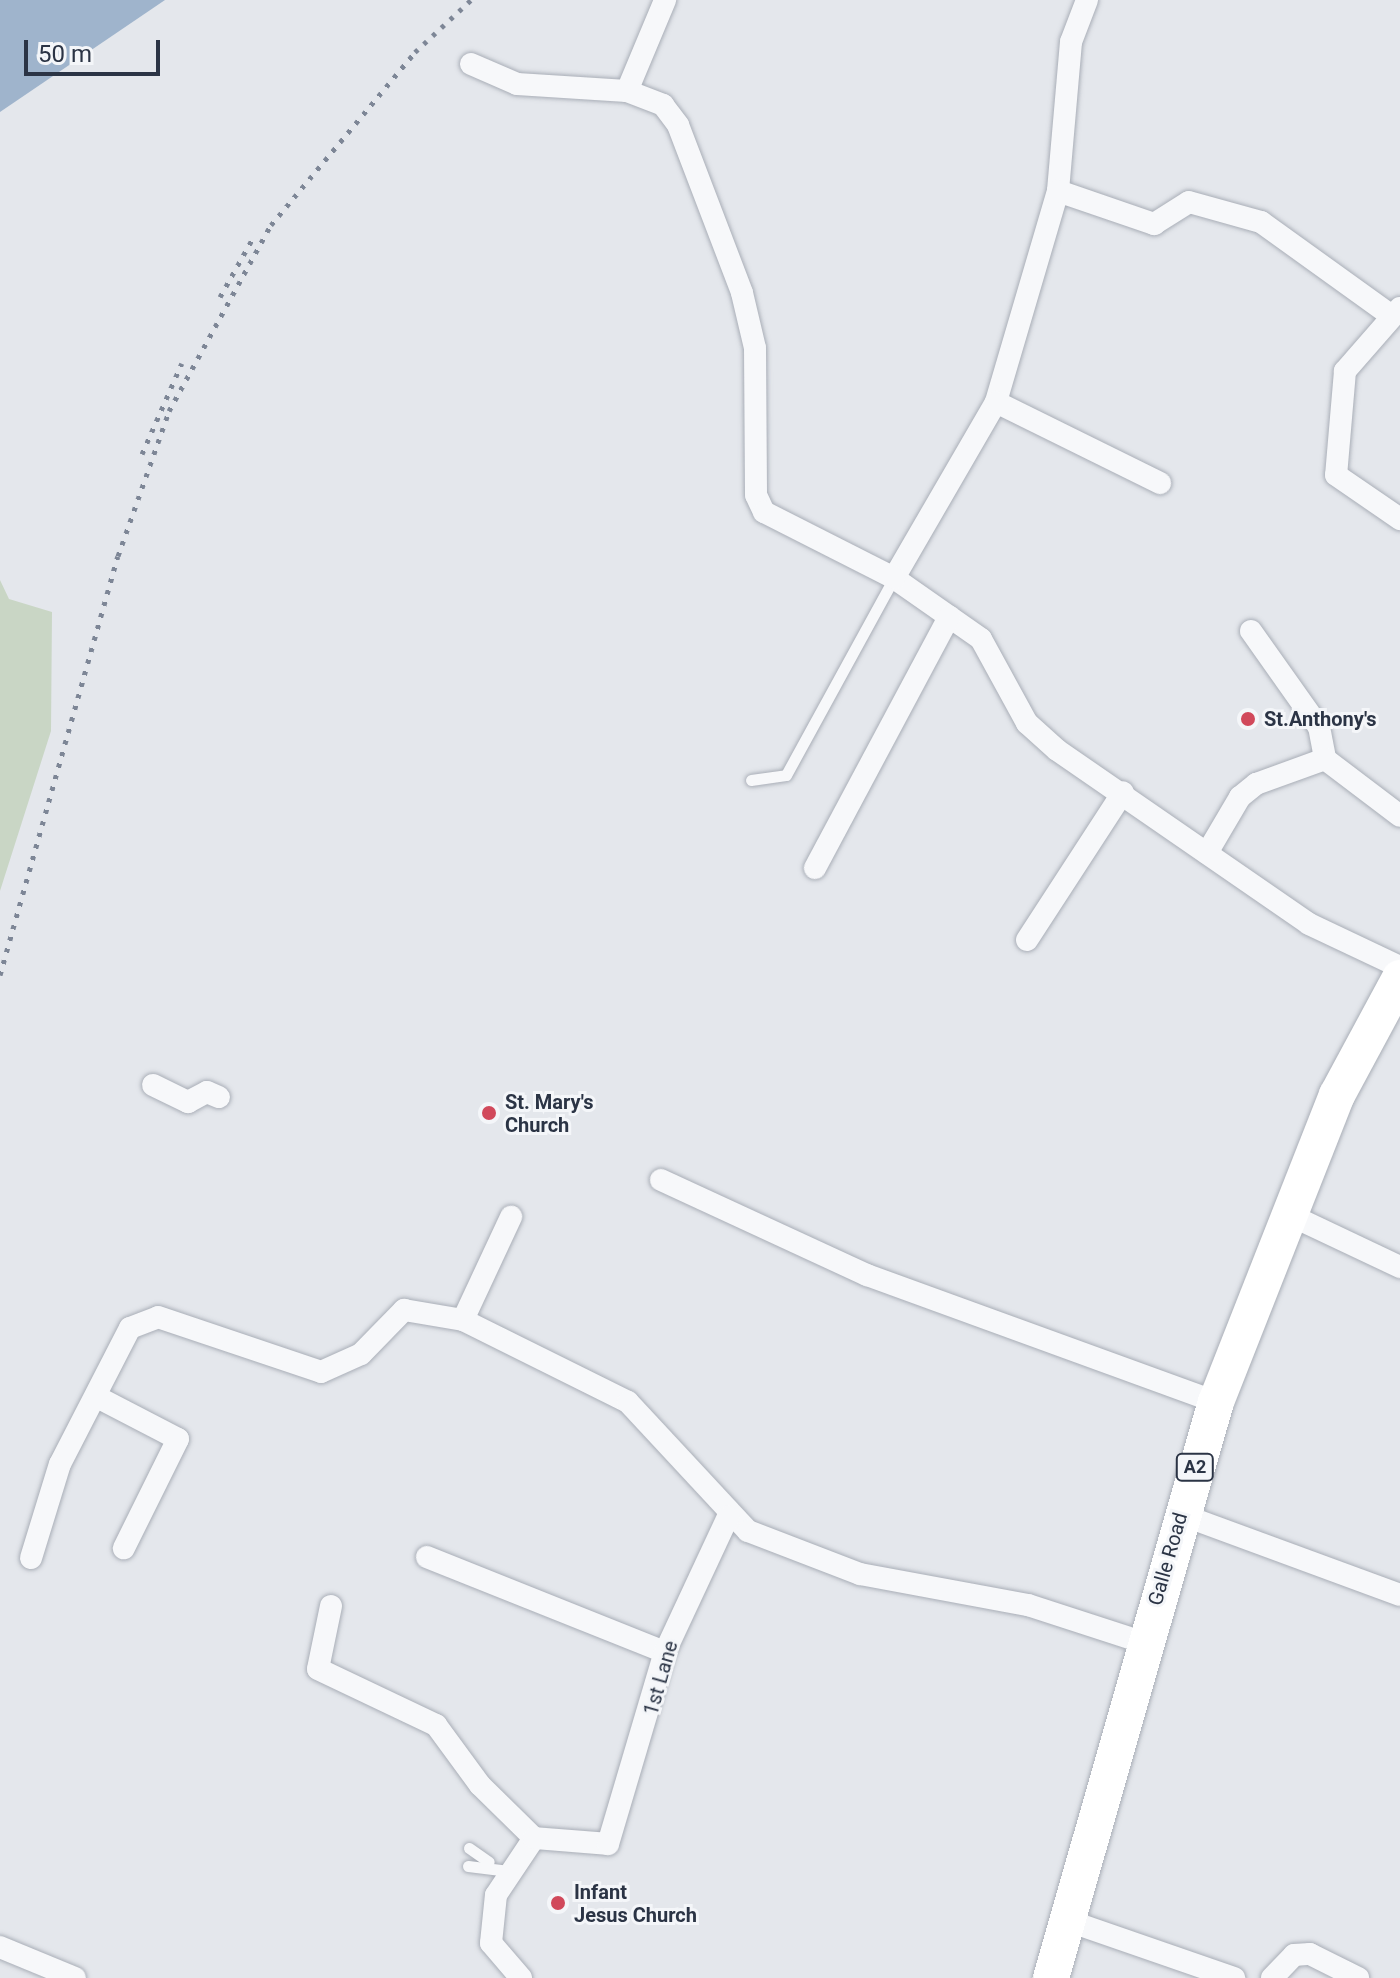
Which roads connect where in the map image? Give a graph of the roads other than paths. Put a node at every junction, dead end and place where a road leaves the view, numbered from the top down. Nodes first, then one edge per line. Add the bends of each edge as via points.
1 (665, 0) edge
2 (1087, 0) edge
3 (471, 64) dead end
4 (627, 91) junction
5 (1058, 191) junction
6 (1396, 312) edge
7 (996, 402) junction
8 (1160, 483) dead end
9 (1400, 519) edge
10 (894, 578) junction
11 (949, 617) junction
12 (1251, 631) dead end
13 (1325, 759) junction
14 (751, 780) dead end
15 (1123, 792) junction
16 (1400, 816) edge
17 (1207, 853) junction
18 (815, 868) dead end
19 (1027, 940) dead end
20 (1400, 967) edge
21 (1400, 978) edge
22 (153, 1085) dead end
23 (219, 1097) dead end
24 (661, 1180) dead end
25 (1290, 1215) junction
26 (511, 1217) dead end
27 (1400, 1267) edge
28 (463, 1320) junction
29 (99, 1398) junction
30 (1216, 1402) junction
31 (1180, 1514) junction
32 (728, 1517) junction
33 (124, 1548) dead end
34 (427, 1557) dead end
35 (31, 1558) dead end
36 (1400, 1595) edge
37 (331, 1606) dead end
38 (1145, 1643) junction
39 (665, 1652) junction
40 (534, 1838) junction
41 (469, 1848) dead end
42 (468, 1866) dead end
43 (500, 1867) junction
44 (1069, 1921) junction
45 (0, 1947) edge
46 (75, 1978) edge
47 (521, 1978) edge
48 (1051, 1978) edge
49 (1234, 1978) edge
50 (1272, 1978) edge
51 (1358, 1978) edge

1 - 4 street
2 - 5 street via 1071,42
3 - 4 street via 517,84
4 - 10 street via 663,105 678,125 742,293 755,348 756,495 764,512
5 - 6 street via 1154,224 1189,202 1261,222
5 - 7 street
6 - 9 street via 1345,371 1336,475
7 - 8 street
7 - 10 street
10 - 11 street
10 - 14 lane via 786,775
11 - 15 street via 981,639 1027,723
11 - 18 street
12 - 13 street via 1319,727
13 - 16 street
13 - 17 street via 1256,784 1240,797
15 - 17 street
15 - 19 street
17 - 20 street via 1309,924
21 - 25 highway, Galle Road / A2 via 1337,1095
22 - 23 street via 188,1102 207,1092
24 - 30 street via 867,1275 1059,1339
25 - 27 street
25 - 30 highway, Galle Road / A2
26 - 28 street
28 - 29 street via 404,1310 361,1354 321,1372 158,1317 130,1328
28 - 32 street via 628,1402
29 - 33 street via 178,1439
29 - 35 street via 60,1464
30 - 31 highway, Galle Road / A2
31 - 36 street
31 - 38 highway, Galle Road / A2
32 - 38 street via 860,1574 1028,1605
32 - 39 street, 1st Lane
34 - 39 street
37 - 40 street via 318,1669 436,1725 480,1785
38 - 44 highway, Galle Road / A2
39 - 40 street, 1st Lane via 608,1844
40 - 43 street
41 - 43 lane
42 - 43 lane
43 - 47 street via 489,1918 491,1943
44 - 48 highway, Galle Road / A2
44 - 49 street
45 - 46 street
50 - 51 street via 1294,1955 1310,1954

